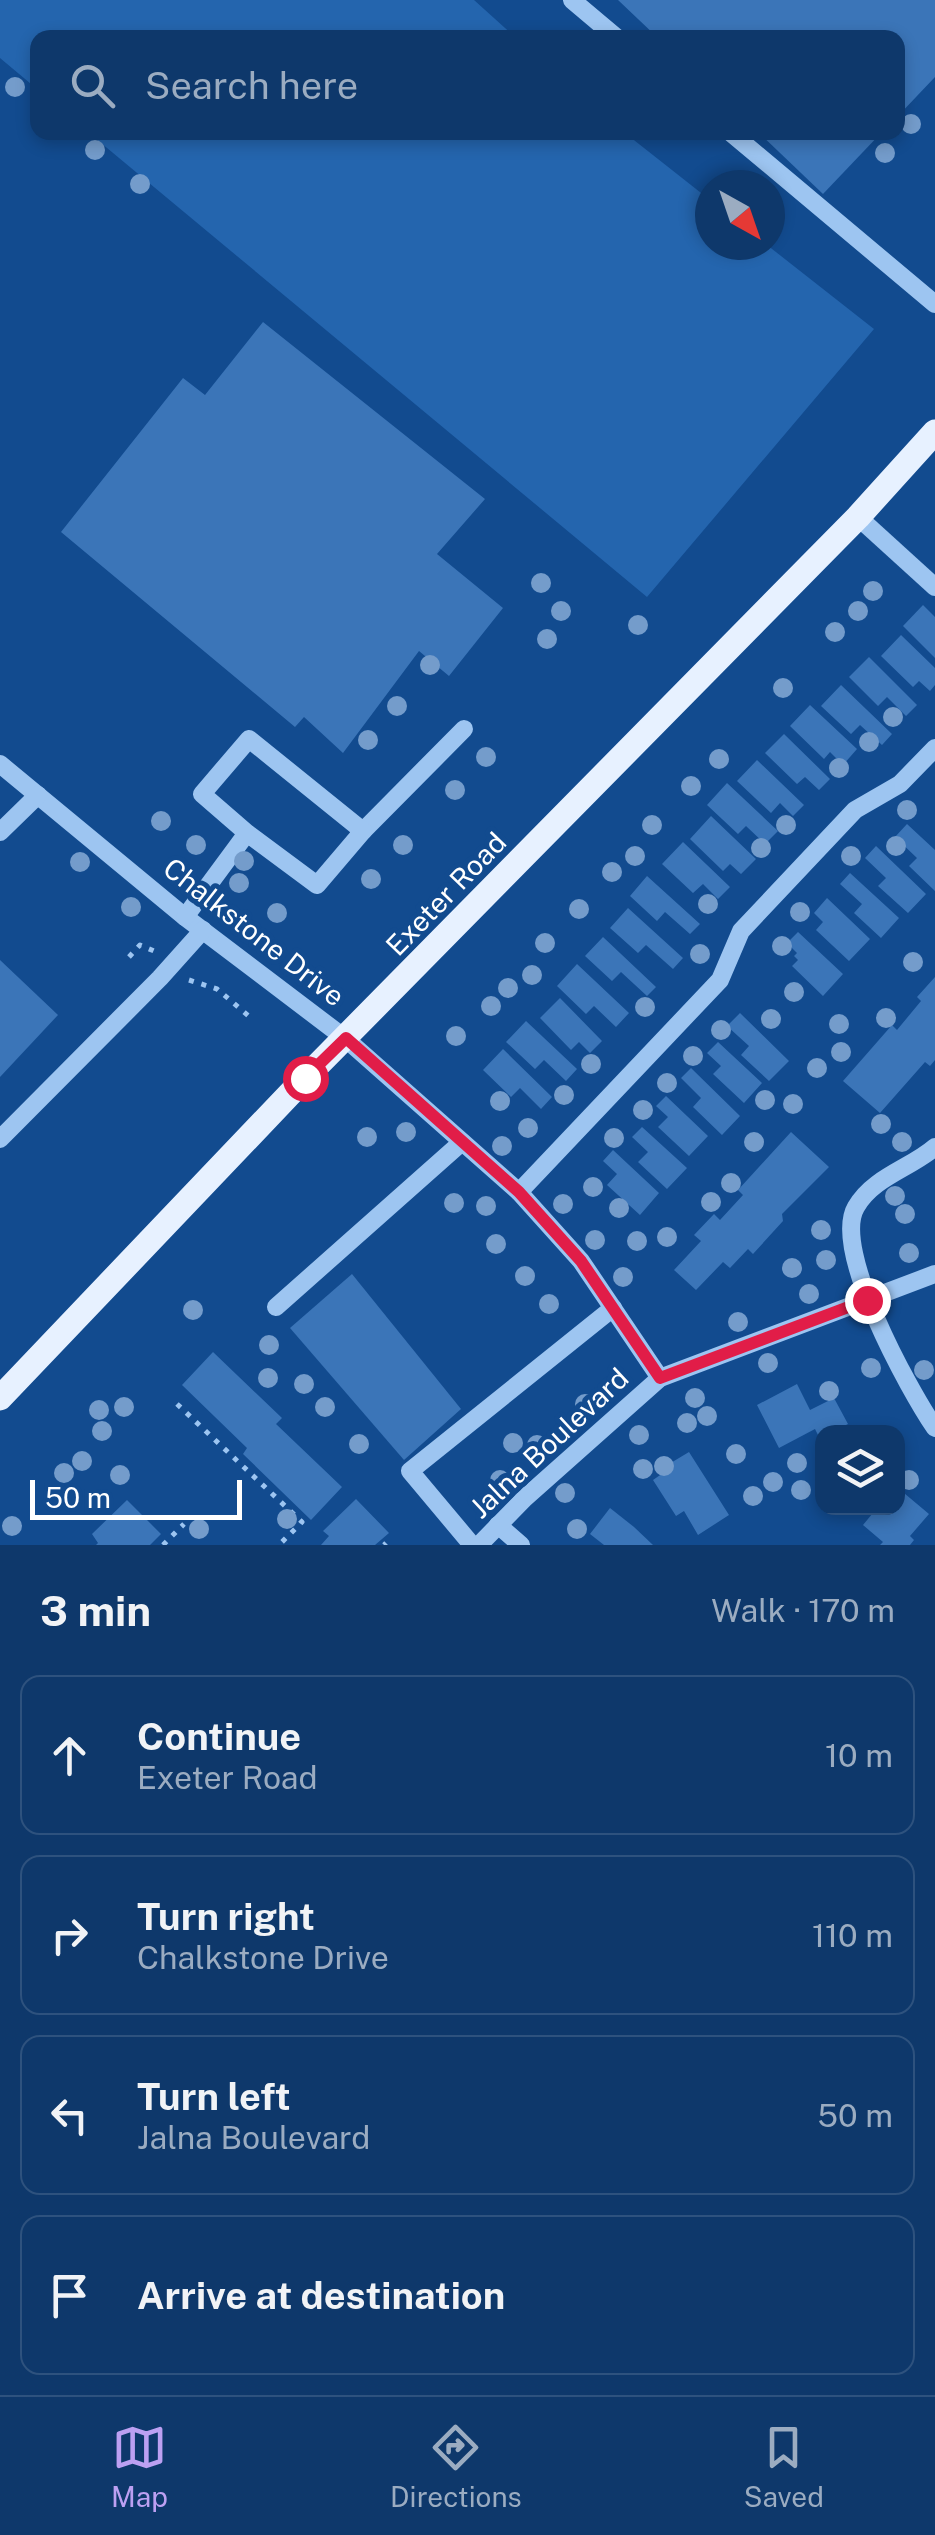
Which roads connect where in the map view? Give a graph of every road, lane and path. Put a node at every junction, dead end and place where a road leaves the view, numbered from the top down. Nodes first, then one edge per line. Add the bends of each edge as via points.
1 (572, 0) edge
2 (608, 30) edge
3 (740, 140) edge
4 (935, 304) edge
5 (935, 432) edge
6 (858, 516) junction
7 (935, 587) edge
8 (464, 728) dead end
9 (935, 748) edge
10 (0, 764) edge
11 (38, 795) junction
12 (363, 831) junction
13 (0, 832) edge
14 (247, 833) junction
15 (186, 916) junction
16 (203, 930) junction
17 (346, 1038) junction
18 (0, 1139) edge
19 (462, 1142) junction
20 (935, 1146) edge
21 (519, 1192) junction
22 (935, 1274) edge
23 (867, 1300) junction
24 (276, 1307) dead end
25 (613, 1308) junction
26 (660, 1378) junction
27 (0, 1398) edge
28 (177, 1404) dead end
29 (935, 1428) edge
30 (184, 1524) dead end
31 (498, 1525) junction
32 (163, 1545) edge
33 (279, 1545) edge
34 (475, 1545) edge
35 (521, 1545) edge

1 - 2 street
3 - 4 street
5 - 6 main road, Exeter Road
6 - 7 street
6 - 17 main road, Exeter Road
8 - 12 street
9 - 21 street via 900,784 855,810 741,931 720,980
10 - 11 street, Chalkstone Drive
11 - 13 street
11 - 15 street, Chalkstone Drive
12 - 14 street via 317,885
12 - 14 street via 249,739 202,794
14 - 15 street
15 - 16 street, Chalkstone Drive
16 - 17 street, Chalkstone Drive
16 - 18 street
17 - 19 street, Chalkstone Drive
17 - 27 main road, Exeter Road
19 - 21 street, Chalkstone Drive
19 - 24 street
20 - 23 street via 891,1172 855,1208 849,1240
21 - 25 street, Chalkstone Drive
22 - 23 street, Jalna Boulevard
23 - 26 street, Jalna Boulevard
23 - 29 street
25 - 26 street, Chalkstone Drive
25 - 34 street via 410,1471
26 - 31 street, Jalna Boulevard
28 - 33 path via 302,1522
30 - 32 path
31 - 34 street, Jalna Boulevard
31 - 35 street

